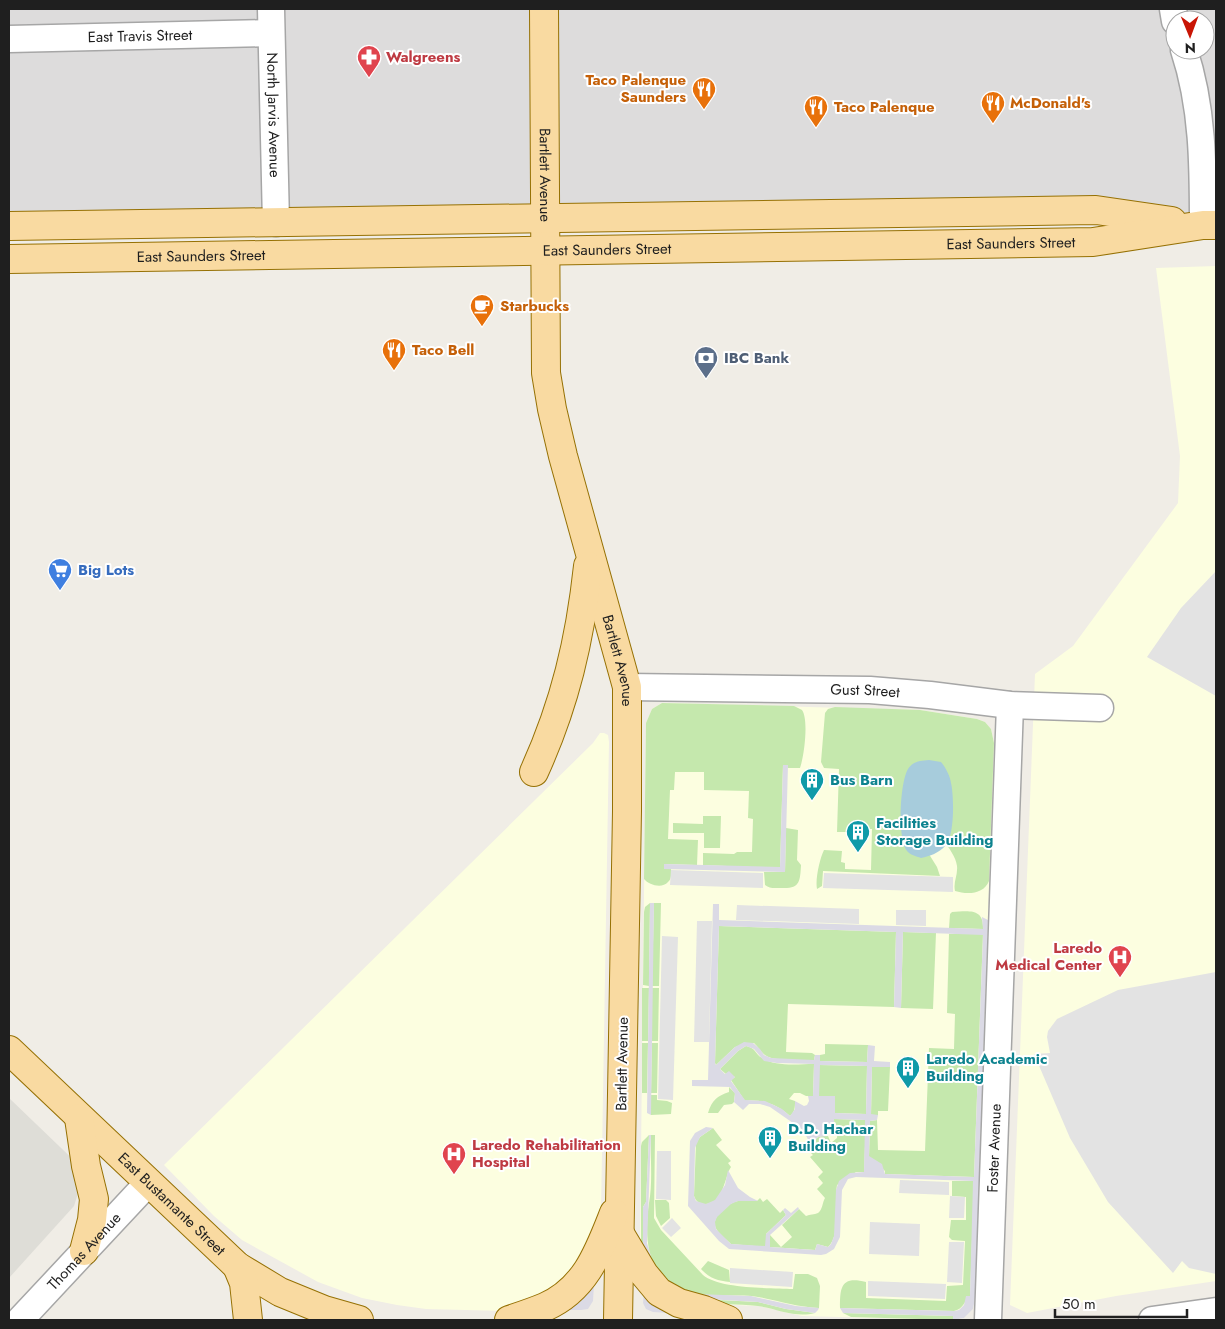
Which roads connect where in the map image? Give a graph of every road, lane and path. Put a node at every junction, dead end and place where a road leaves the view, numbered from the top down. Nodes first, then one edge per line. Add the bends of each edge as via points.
1 (544, 9) edge
2 (271, 21) edge
3 (9, 39) edge
4 (1187, 60) edge
5 (546, 218) junction
6 (276, 222) junction
7 (1210, 225) edge
8 (9, 226) edge
9 (107, 226) junction
10 (9, 248) edge
11 (546, 251) junction
12 (9, 259) edge
13 (589, 550) junction
14 (627, 687) junction
15 (1010, 705) junction
16 (1100, 708) dead end
17 (534, 772) dead end
18 (9, 1050) edge
19 (79, 1118) junction
20 (148, 1184) junction
21 (620, 1198) junction
22 (620, 1234) junction
23 (84, 1251) junction
24 (237, 1266) junction
25 (1216, 1311) edge
26 (20, 1320) edge
27 (248, 1320) edge
28 (356, 1320) edge
29 (509, 1320) edge
30 (618, 1320) edge
31 (728, 1320) edge
32 (988, 1320) edge
33 (1152, 1320) edge

1 - 5 main road, Bartlett Avenue
2 - 3 street, East Travis Street
2 - 6 street, North Jarvis Avenue
4 - 7 street via 1198,108
5 - 6 main road, East Saunders Street
5 - 7 main road, East Saunders Street via 1096,210
5 - 11 main road, Bartlett Avenue
6 - 9 main road, East Saunders Street
7 - 11 main road, East Saunders Street via 1093,242
8 - 9 main road, East Saunders Street
9 - 10 main road via 100,234 83,241 21,244
11 - 12 main road, East Saunders Street
11 - 13 main road, Bartlett Avenue via 546,373 563,456
13 - 14 main road, Bartlett Avenue
13 - 17 main road via 583,609 566,691 549,741
14 - 15 street, Gust Street via 870,690
14 - 21 main road, Bartlett Avenue
15 - 16 street, Gust Street
15 - 32 street, Foster Avenue
18 - 19 main road, East Bustamante Street
19 - 20 main road, East Bustamante Street
19 - 23 main road via 94,1199
20 - 23 street, Thomas Avenue
20 - 24 main road, East Bustamante Street
21 - 22 main road, Bartlett Avenue
21 - 29 main road via 598,1254 580,1282 553,1303
22 - 30 main road, Bartlett Avenue
22 - 31 main road via 647,1279 659,1292 679,1303
23 - 26 street, Thomas Avenue
24 - 27 main road via 244,1284
24 - 28 main road, East Bustamante Street via 280,1292
25 - 33 street

